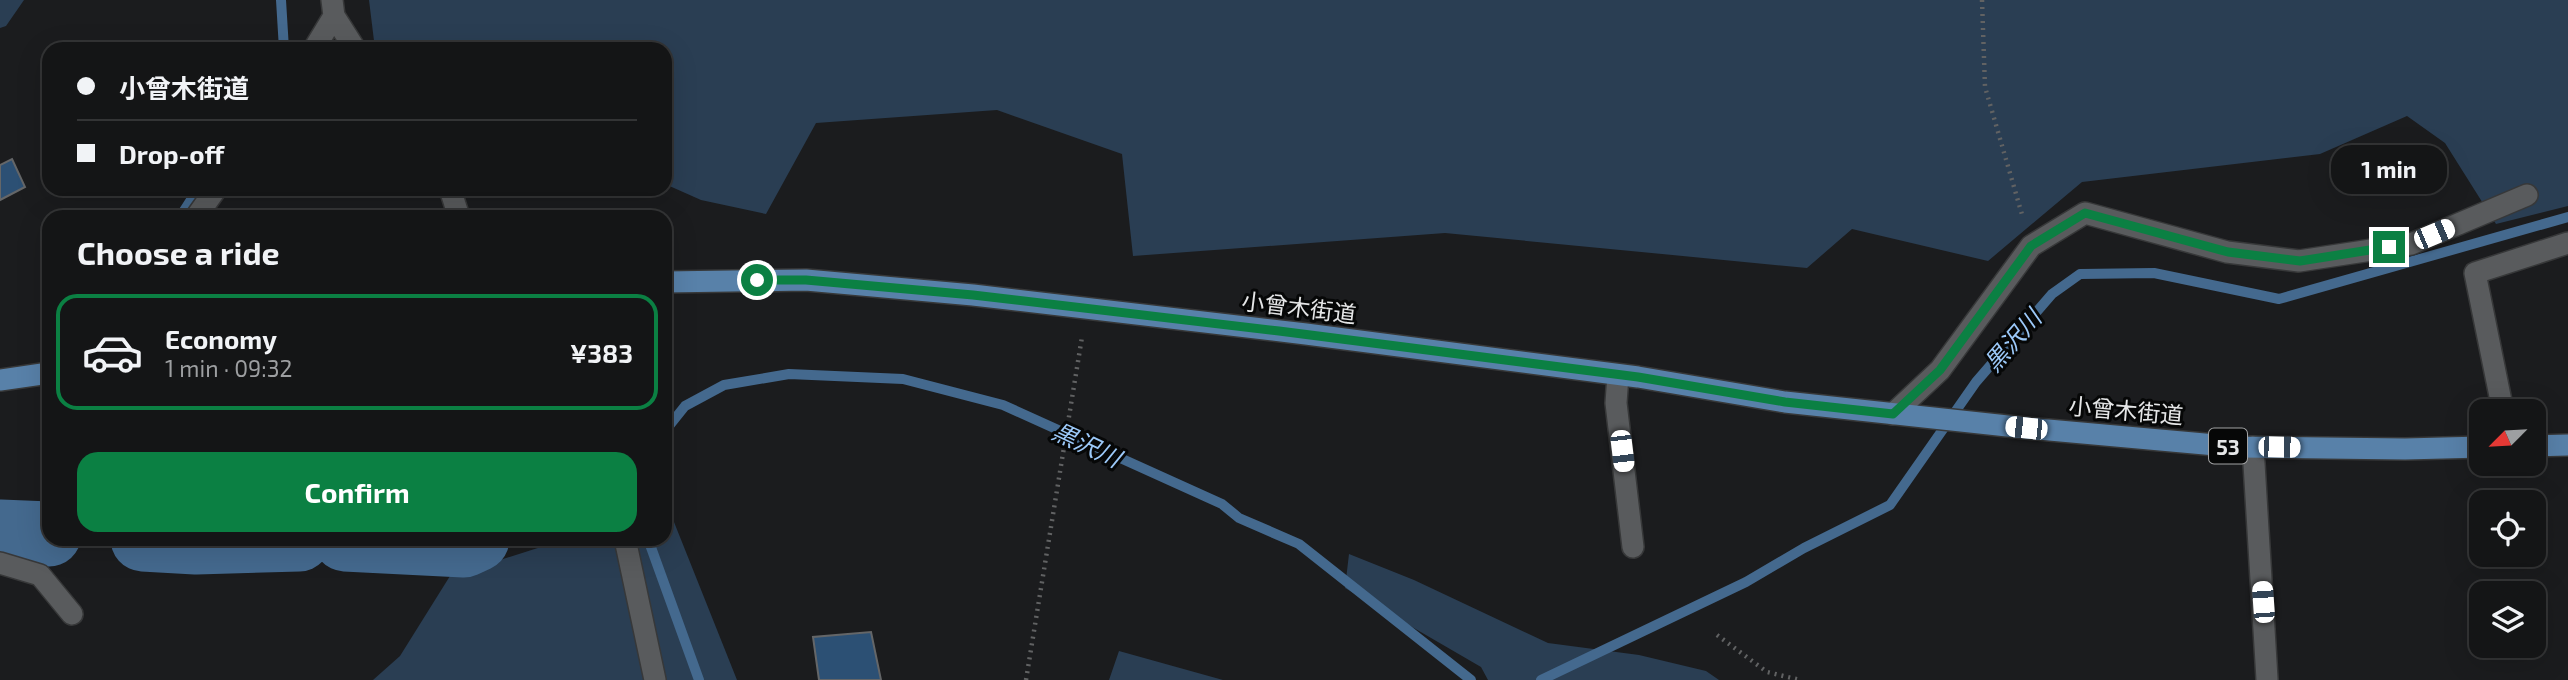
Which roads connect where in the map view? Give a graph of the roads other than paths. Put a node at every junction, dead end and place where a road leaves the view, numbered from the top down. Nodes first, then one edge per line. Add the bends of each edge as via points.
1 (333, 8) edge
2 (317, 42) edge
3 (351, 42) edge
4 (2528, 195) dead end
5 (2568, 243) edge
6 (672, 282) edge
7 (42, 374) edge
8 (1618, 375) junction
9 (0, 380) edge
10 (2501, 399) edge
11 (1893, 414) junction
12 (2568, 445) edge
13 (2546, 446) edge
14 (2253, 447) junction
15 (2469, 447) edge
16 (626, 546) edge
17 (1633, 547) dead end
18 (0, 564) edge
19 (72, 614) dead end
20 (2267, 679) edge
21 (655, 680) edge

1 - 2 street
1 - 3 street
4 - 11 street via 2411,244 2300,261 2228,252 2085,213 2031,246 1940,370
5 - 10 street via 2475,273
6 - 8 main road, 小曾木街道 / 53 via 806,280 973,295
7 - 9 main road
8 - 11 main road, 小曾木街道 / 53
8 - 17 street via 1616,403
11 - 14 main road, 小曾木街道 / 53
12 - 13 main road
14 - 15 main road, 小曾木街道 / 53
14 - 20 street
16 - 21 street
18 - 19 street via 40,575

